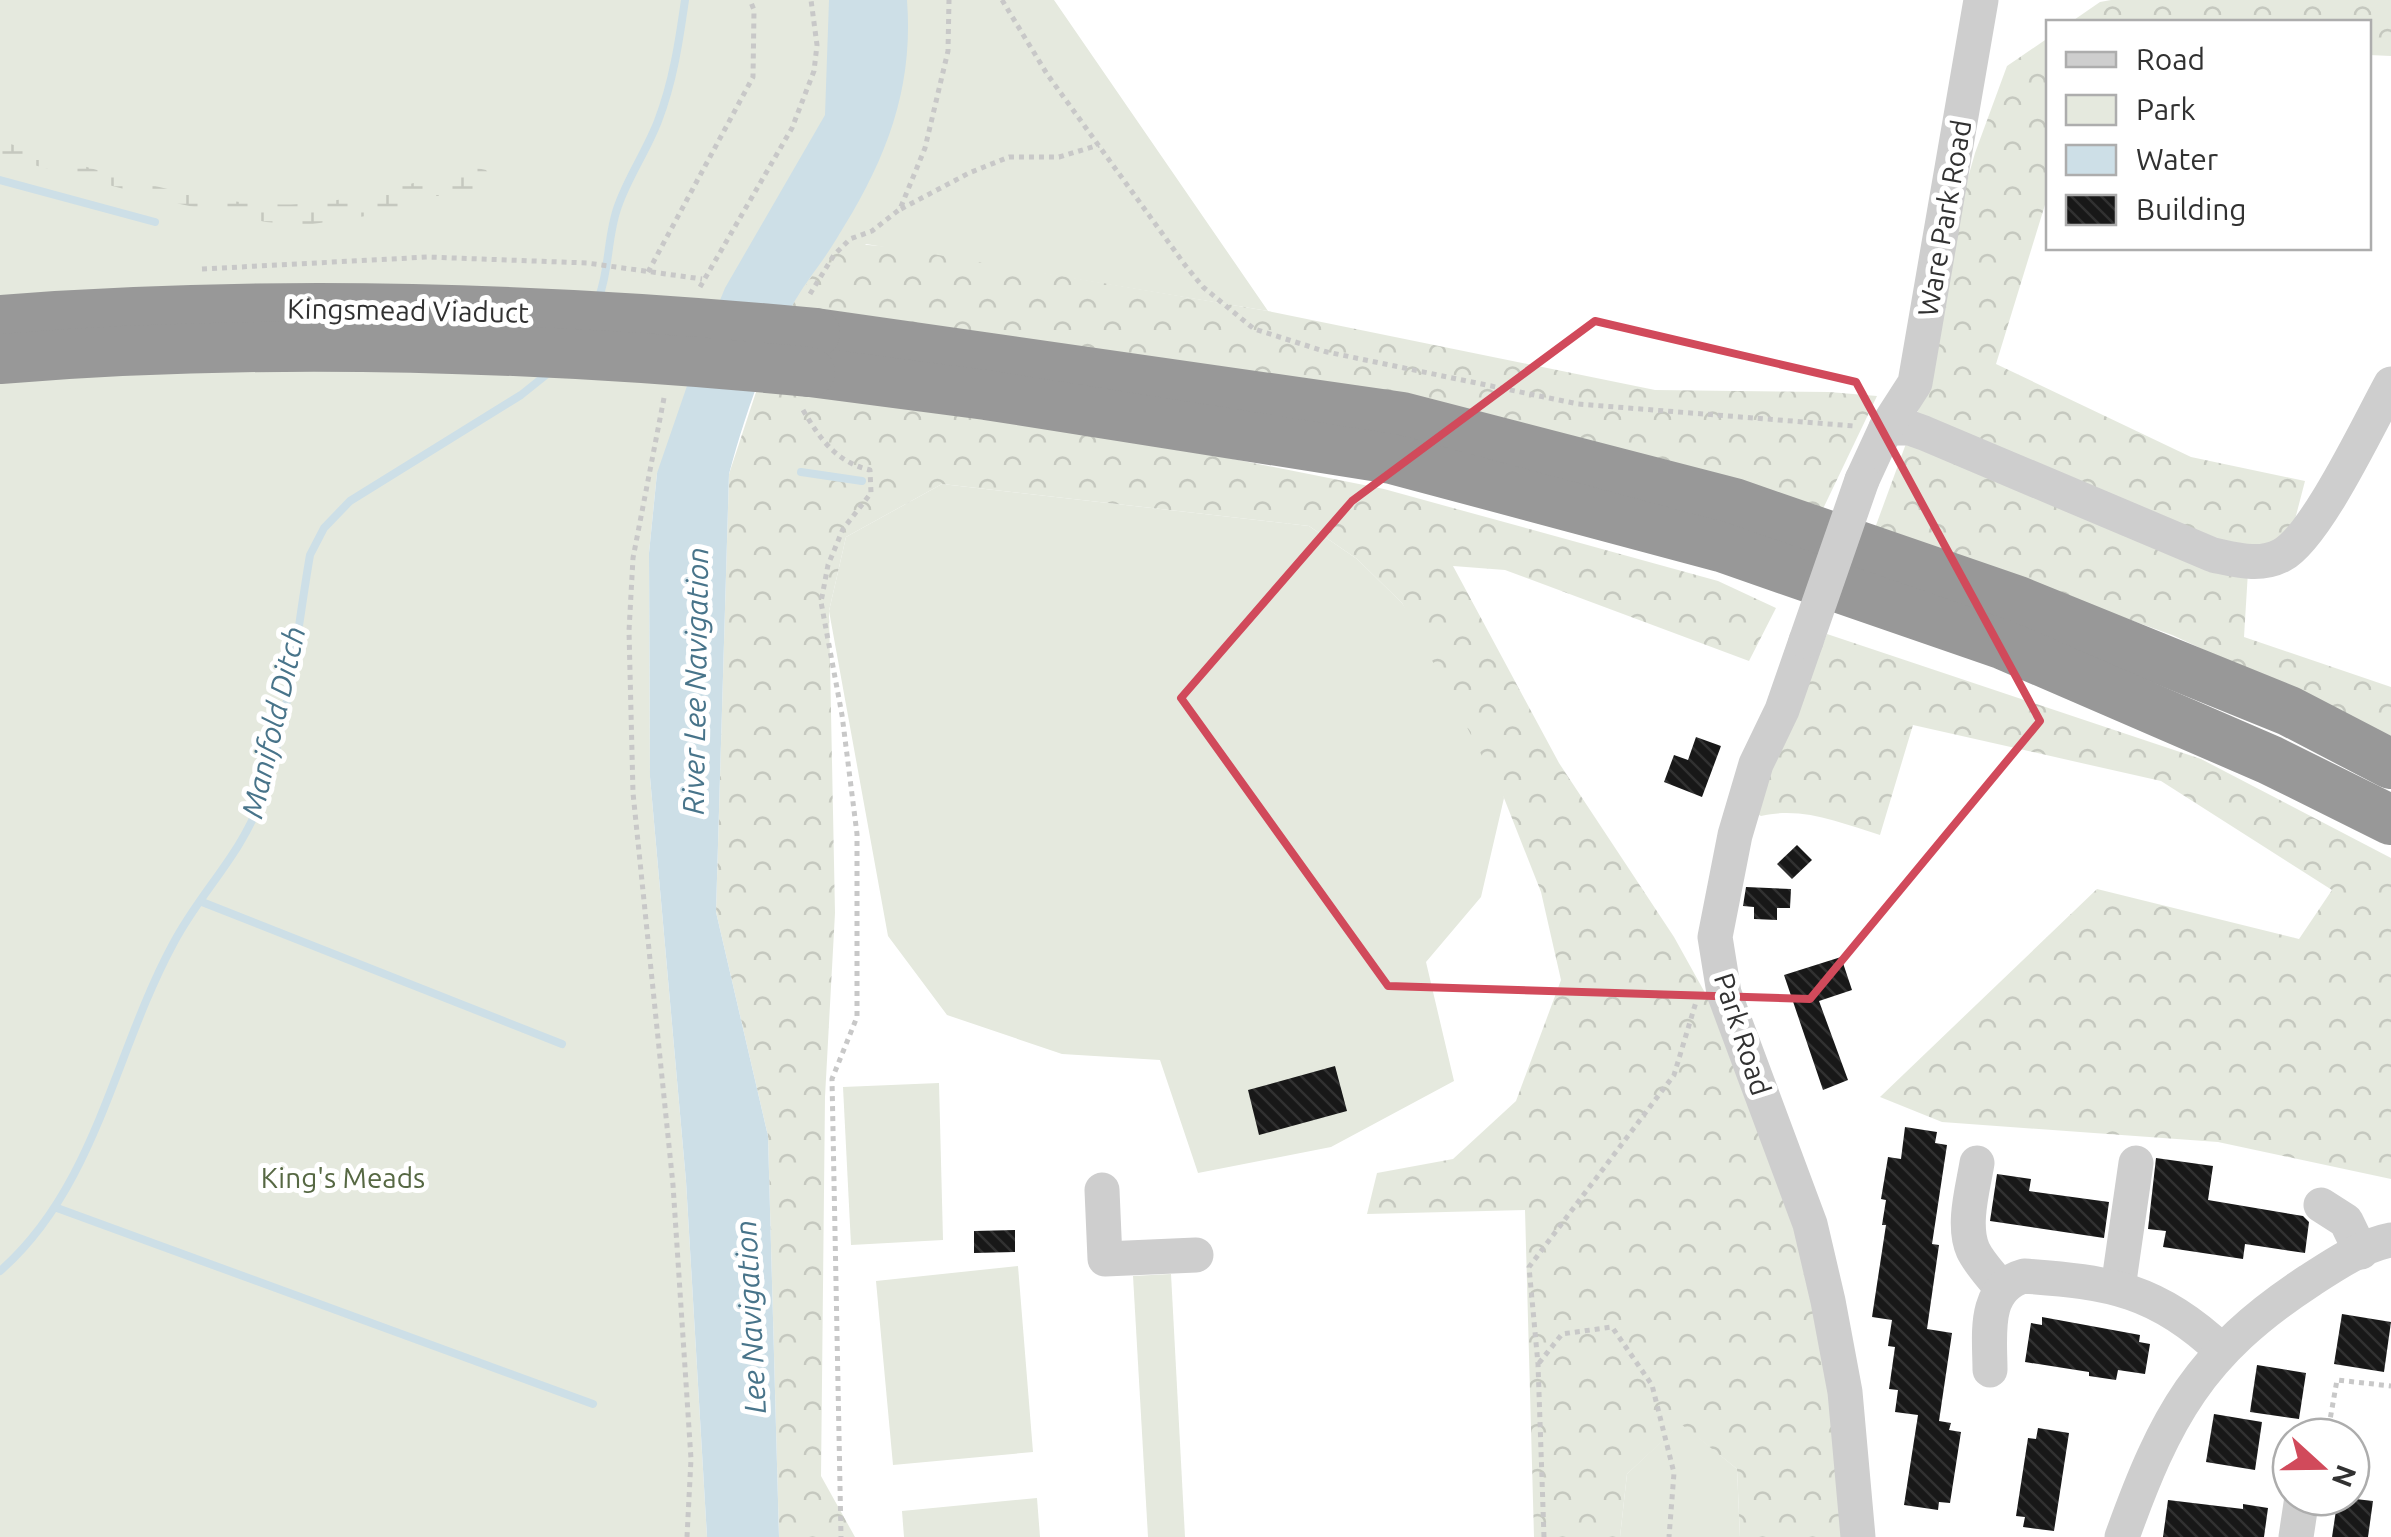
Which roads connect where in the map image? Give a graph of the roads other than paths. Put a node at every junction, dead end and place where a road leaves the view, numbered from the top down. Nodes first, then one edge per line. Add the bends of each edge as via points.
1 (1981, 0) edge
2 (0, 320) edge
3 (806, 352) junction
4 (0, 359) edge
5 (2391, 384) edge
6 (1886, 428) junction
7 (2391, 764) edge
8 (2391, 820) edge
9 (1976, 1162) dead end
10 (2136, 1163) dead end
11 (1102, 1190) dead end
12 (2321, 1204) dead end
13 (2376, 1246) edge
14 (1196, 1255) dead end
15 (2001, 1288) junction
16 (2118, 1288) junction
17 (2222, 1351) junction
18 (1990, 1370) dead end
19 (1858, 1537) edge
20 (2122, 1537) edge

1 - 6 street, Ware Park Road via 1915,382
2 - 3 highway, Kingsmead Viaduct, bridge via 240,308 585,314
3 - 4 highway, Kingsmead Viaduct, bridge via 244,347
3 - 7 highway via 1402,417 1734,504 2018,601 2289,711
3 - 8 highway via 986,395 1392,459 1721,547 2004,645
5 - 6 street via 2309,531 2282,555 2251,563 2214,555 1924,433
6 - 19 street, Park Road, bridge via 1756,764 1714,938 1724,993 1810,1224 1845,1392
9 - 15 street via 1970,1243
10 - 16 street
11 - 14 street via 1105,1259
12 - 13 street
13 - 17 street via 2276,1303
15 - 16 street via 2024,1276
15 - 18 street via 1991,1314
16 - 17 street via 2168,1307
17 - 20 street via 2180,1404

